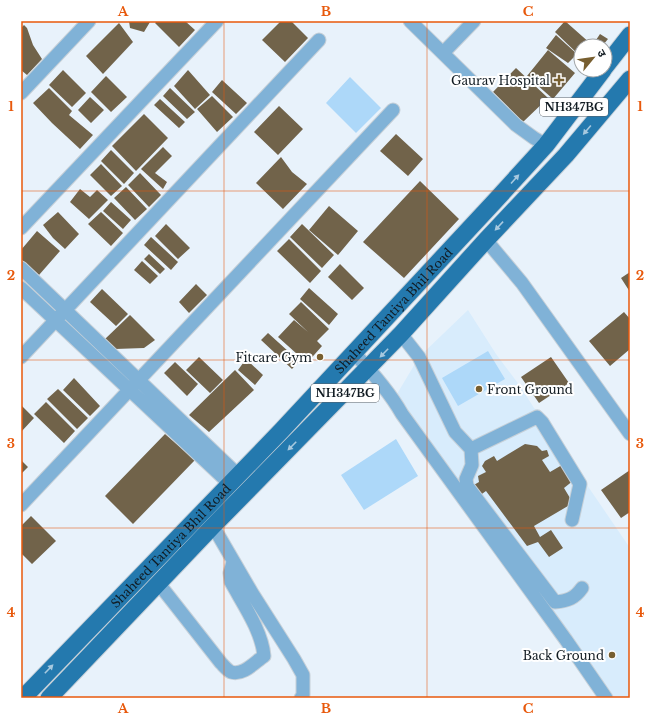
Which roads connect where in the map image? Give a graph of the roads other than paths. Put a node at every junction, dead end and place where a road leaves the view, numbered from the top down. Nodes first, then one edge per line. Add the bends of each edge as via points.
1 (89, 21) edge
2 (218, 21) edge
3 (410, 21) edge
4 (474, 21) edge
5 (630, 35) edge
6 (319, 40) dead end
7 (442, 53) junction
8 (613, 57) edge
9 (597, 78) edge
10 (630, 78) edge
11 (21, 93) edge
12 (393, 110) dead end
13 (546, 145) junction
14 (21, 228) edge
15 (486, 240) junction
16 (21, 268) edge
17 (21, 288) edge
18 (65, 310) junction
19 (56, 320) junction
20 (401, 334) junction
21 (354, 353) junction
22 (21, 357) edge
23 (369, 368) junction
24 (139, 380) junction
25 (130, 390) junction
26 (630, 434) edge
27 (471, 449) junction
28 (234, 479) junction
29 (214, 500) junction
30 (21, 505) edge
31 (227, 513) junction
32 (572, 520) dead end
33 (213, 526) junction
34 (233, 562) junction
35 (159, 584) junction
36 (582, 588) dead end
37 (23, 698) edge
38 (49, 698) edge
39 (301, 698) edge
40 (606, 698) edge

1 - 11 street
2 - 14 street
3 - 7 street
4 - 7 street
5 - 8 main road
6 - 18 street
7 - 13 street via 516,125
9 - 13 main road, Shaheed Tantiya Bhil Road / NH347BG
10 -> 15 main road, Shaheed Tantiya Bhil Road / NH347BG via 566,155
12 - 24 street
21 -> 13 main road, Shaheed Tantiya Bhil Road / NH347BG
15 - 20 main road, Shaheed Tantiya Bhil Road / NH347BG
15 - 26 street via 522,283
16 - 18 street
17 - 19 street
18 - 19 street
18 - 24 street
19 - 22 street
19 - 25 street
20 -> 23 main road, Shaheed Tantiya Bhil Road / NH347BG
20 - 27 street via 419,357 455,432
21 - 23 street
21 - 28 main road, Shaheed Tantiya Bhil Road / NH347BG
23 -> 31 main road, Shaheed Tantiya Bhil Road / NH347BG
23 - 40 street via 394,399 402,414
24 - 25 street
24 - 28 street
25 - 28 street
25 - 30 street
27 - 32 street via 537,417 580,484
27 - 36 street via 472,465 466,479 467,486 555,602 567,601 577,595
28 - 29 main road, Shaheed Tantiya Bhil Road / NH347BG
29 - 31 main road
37 -> 29 main road, Shaheed Tantiya Bhil Road / NH347BG
31 - 33 main road, Shaheed Tantiya Bhil Road / NH347BG
33 - 34 street
33 - 35 main road, Shaheed Tantiya Bhil Road / NH347BG
34 - 35 street via 231,582 259,634 264,656 238,673 230,672 221,663
34 - 39 street via 303,675
35 - 38 main road, Shaheed Tantiya Bhil Road / NH347BG

